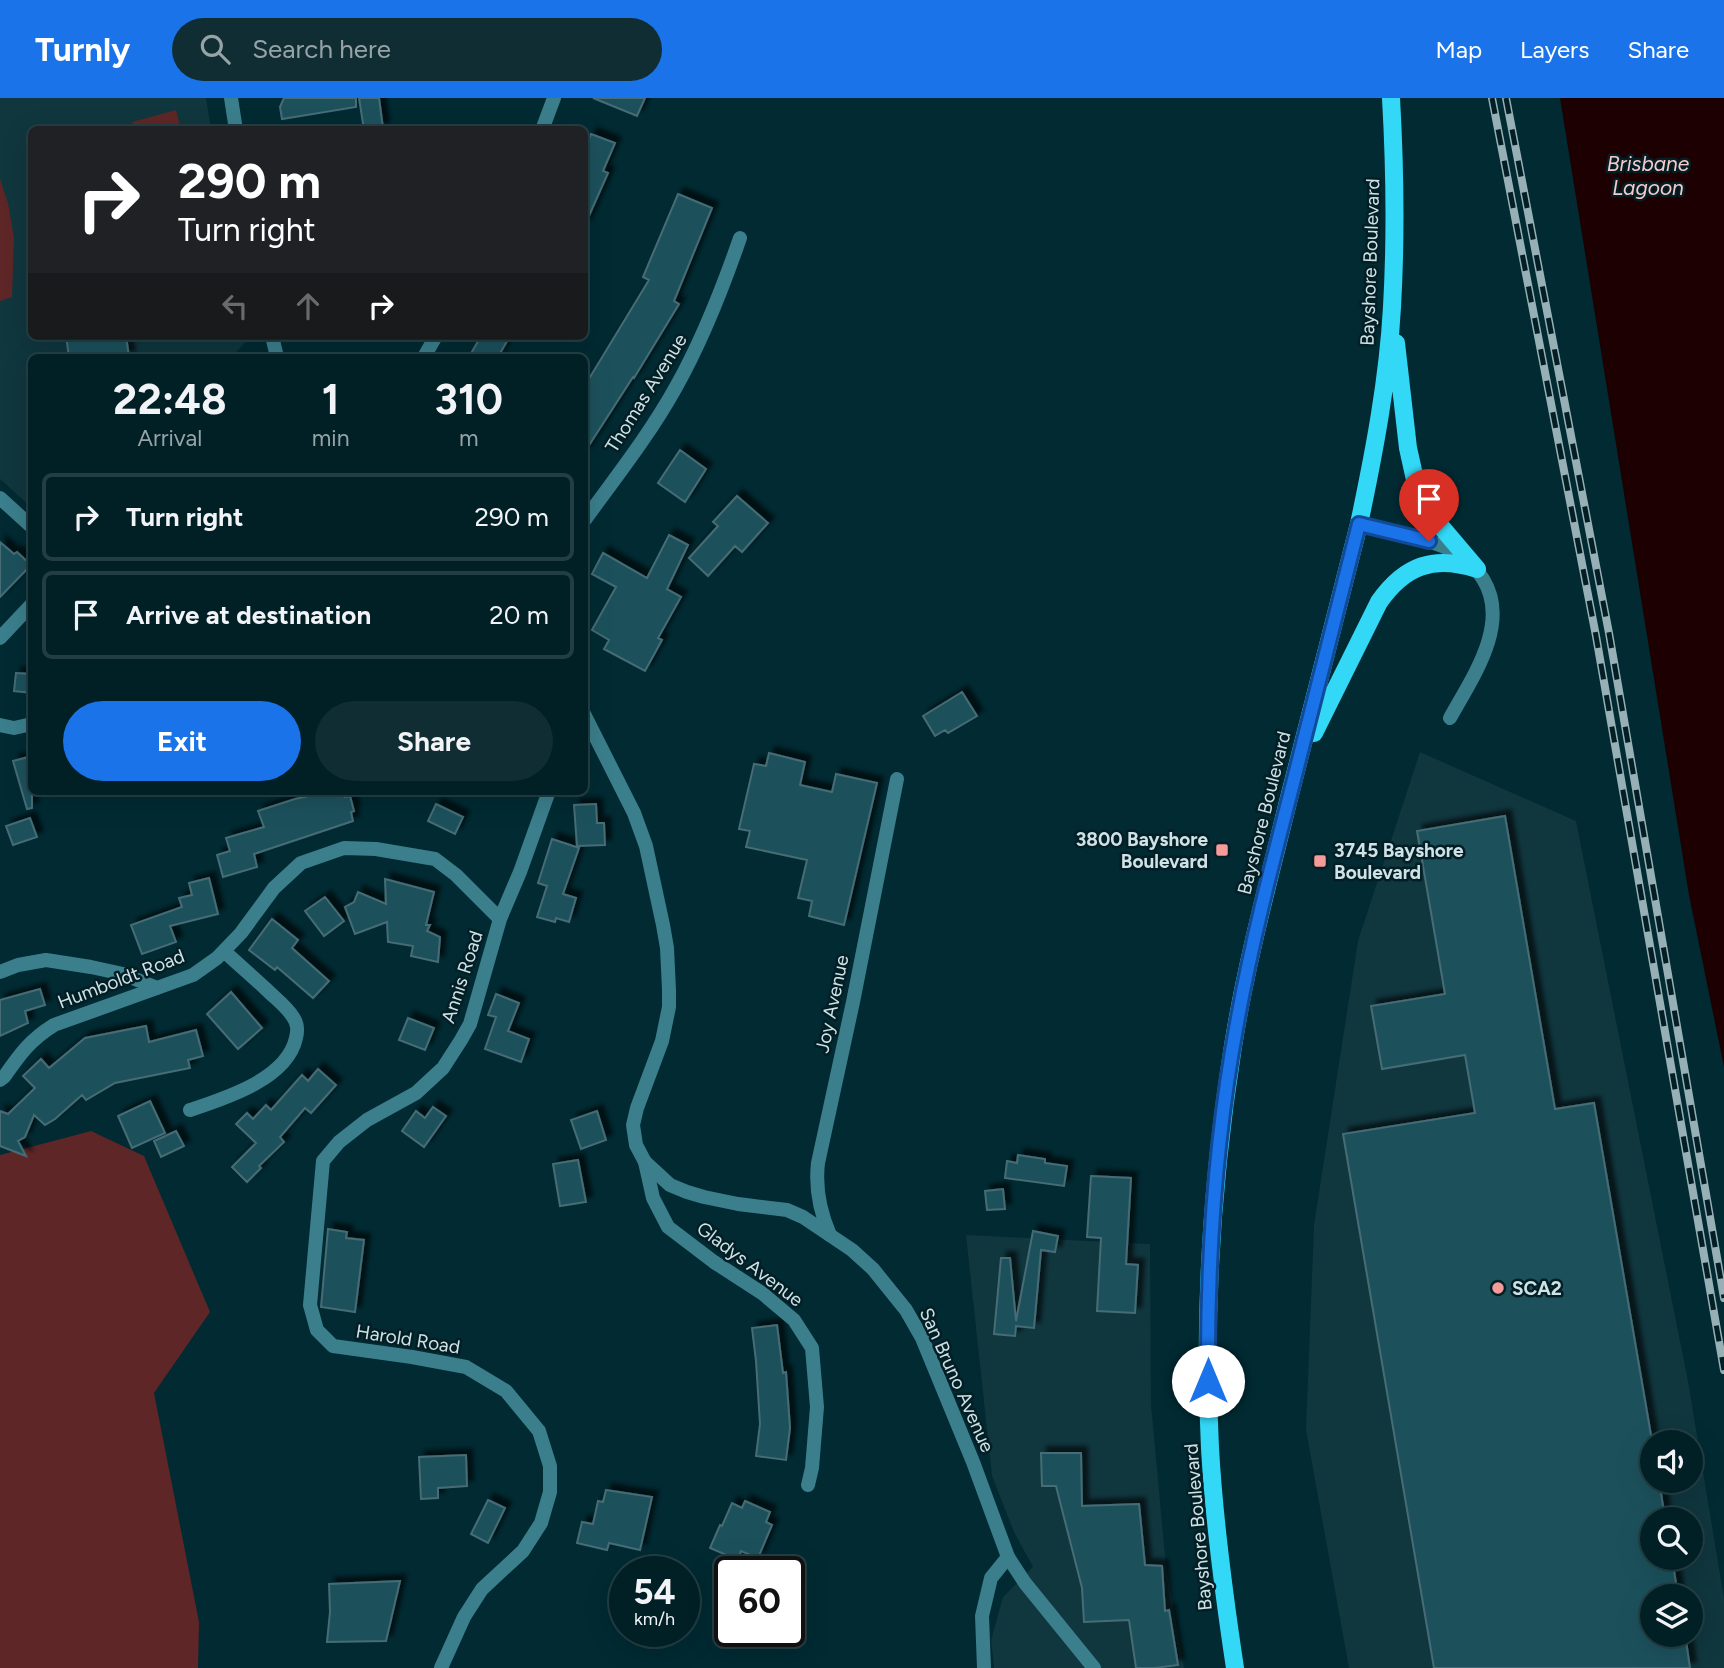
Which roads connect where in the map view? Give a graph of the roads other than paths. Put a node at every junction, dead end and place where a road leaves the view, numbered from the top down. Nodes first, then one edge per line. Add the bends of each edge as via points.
1 (231, 98) edge
2 (554, 98) edge
3 (1391, 98) edge
4 (235, 126) edge
5 (544, 126) edge
6 (740, 238) dead end
7 (1392, 309) junction
8 (0, 498) edge
9 (588, 515) edge
10 (28, 523) edge
11 (1359, 524) junction
12 (1477, 569) junction
13 (28, 608) edge
14 (0, 638) edge
15 (1450, 718) dead end
16 (588, 722) edge
17 (0, 725) edge
18 (28, 725) edge
19 (1298, 764) junction
20 (897, 779) dead end
21 (549, 795) edge
22 (500, 919) junction
23 (224, 951) junction
24 (0, 972) edge
25 (157, 988) junction
26 (0, 1080) edge
27 (190, 1110) dead end
28 (323, 1161) joint
29 (645, 1163) junction
30 (830, 1235) junction
31 (808, 1485) dead end
32 (1008, 1557) junction
33 (441, 1668) edge
34 (984, 1668) edge
35 (1094, 1668) edge
36 (1235, 1668) edge

1 - 4 street
2 - 5 street
3 - 7 main road, Bayshore Boulevard
6 - 9 street, Thomas Avenue via 709,323 675,390
7 - 11 main road, Bayshore Boulevard via 1373,457
7 - 12 main road via 1408,448 1418,493
8 - 10 street
11 - 12 street via 1449,548
11 - 19 main road, Bayshore Boulevard
12 - 15 street via 1488,587 1492,627 1488,645
12 - 19 main road via 1461,564 1422,566 1391,586
13 - 14 street
16 - 29 street via 641,829 667,948 666,1025 633,1125
17 - 18 street
19 - 36 main road, Bayshore Boulevard via 1237,1022 1213,1215 1208,1314 1210,1447
20 - 30 street, Joy Avenue via 818,1163 817,1190
21 - 22 street, Annis Road
22 - 23 street, Humboldt Road via 435,859 345,848 301,863 274,888
22 - 28 street, Annis Road via 470,1024 443,1068 416,1093 367,1120
23 - 25 street, Humboldt Road via 193,975
23 - 27 street via 294,1018 298,1030 295,1045 282,1065 267,1076
24 - 25 street via 34,961 58,962 123,974
25 - 26 street, Humboldt Road via 54,1025 36,1036
28 - 33 street, Harold Road via 310,1306 317,1330 333,1346 466,1367 506,1391 539,1431 550,1465 550,1492 541,1523 523,1551 482,1588
29 - 30 street, San Bruno Avenue via 670,1185 704,1197 787,1210
29 - 31 street, Gladys Avenue via 653,1198 668,1227 794,1320 811,1348 817,1407
30 - 32 street, San Bruno Avenue via 873,1269 915,1324
32 - 34 street via 991,1578 982,1616
32 - 35 street, San Bruno Avenue

